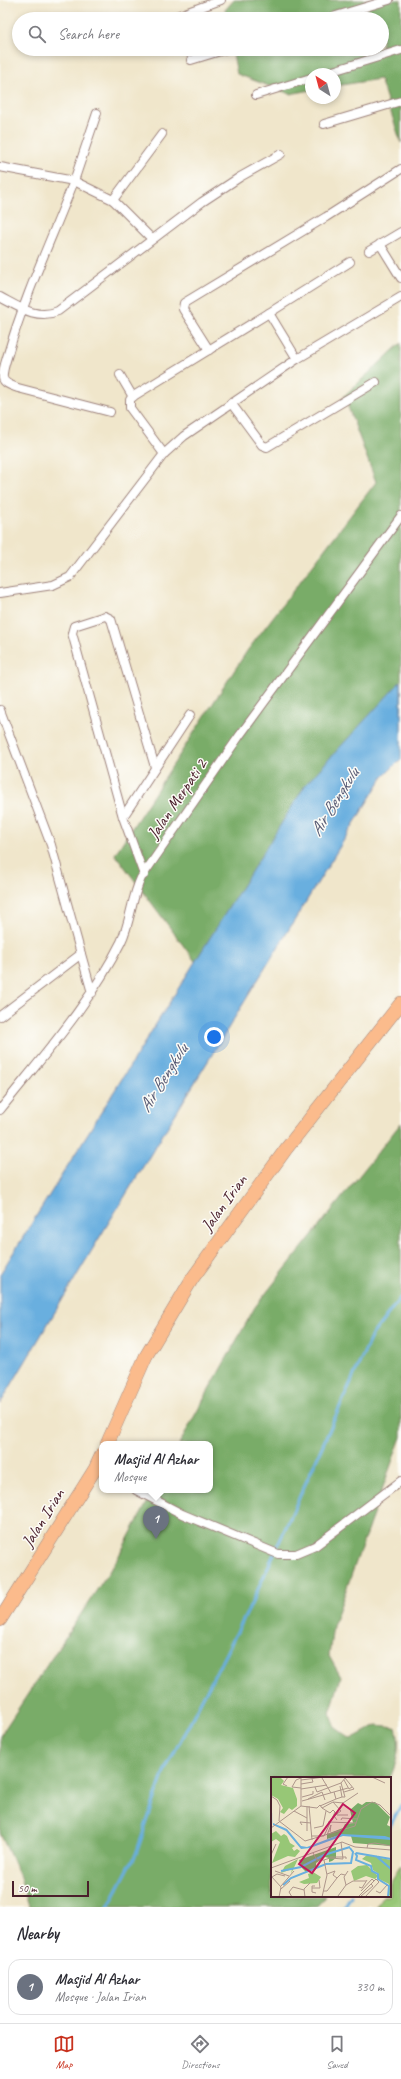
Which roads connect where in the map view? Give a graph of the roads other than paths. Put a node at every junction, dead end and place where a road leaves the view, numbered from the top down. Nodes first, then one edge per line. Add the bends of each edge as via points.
1 (220, 0) edge
2 (389, 0) edge
3 (188, 12) edge
4 (349, 12) edge
5 (401, 50) edge
6 (389, 54) edge
7 (204, 56) edge
8 (382, 56) edge
9 (191, 60) dead end
10 (341, 68) edge
11 (305, 80) edge
12 (256, 95) dead end
13 (401, 101) edge
14 (97, 113) dead end
15 (324, 124) dead end
16 (162, 134) dead end
17 (281, 154) dead end
18 (0, 167) edge
19 (401, 169) edge
20 (74, 181) junction
21 (112, 200) junction
22 (401, 232) edge
23 (152, 239) junction
24 (380, 244) junction
25 (369, 251) dead end
26 (350, 262) dead end
27 (401, 278) edge
28 (401, 297) edge
29 (0, 298) edge
30 (24, 309) junction
31 (269, 313) junction
32 (209, 350) junction
33 (297, 359) junction
34 (120, 375) dead end
35 (376, 382) dead end
36 (133, 397) junction
37 (231, 402) junction
38 (110, 412) dead end
39 (164, 454) junction
40 (401, 516) edge
41 (0, 593) edge
42 (0, 710) edge
43 (190, 715) dead end
44 (155, 768) junction
45 (123, 817) junction
46 (144, 875) junction
47 (81, 954) junction
48 (92, 993) junction
49 (401, 1003) edge
50 (0, 1016) edge
51 (0, 1110) edge
52 (108, 1441) edge
53 (98, 1471) edge
54 (401, 1481) edge
55 (142, 1493) edge
56 (0, 1620) edge

1 - 3 street
2 - 4 street
5 - 6 street
7 - 9 street
8 - 10 street
11 - 12 street
13 - 15 street
14 - 20 street
16 - 21 street
17 - 23 street via 221,189
18 - 20 street
19 - 32 street via 184,303 183,309
20 - 21 street
20 - 30 street
21 - 23 street
22 - 24 street
23 - 30 street via 58,311 43,316
24 - 25 street
24 - 27 street
26 - 31 street
28 - 33 street
29 - 30 street
30 - 38 street via 4,368 5,382 18,388
31 - 32 street
31 - 33 street
32 - 36 street
33 - 37 street
34 - 36 street
35 - 37 street via 267,447 262,445
36 - 39 street via 130,400 130,408
37 - 39 street via 195,427
39 - 41 street via 70,578 53,585
40 - 46 street, Jalan Merpati 2 via 240,735
42 - 47 street via 51,845
43 - 44 street
44 - 45 street
44 - 45 street via 111,619 105,616 74,626 72,633
45 - 46 street
46 - 48 street, Jalan Merpati 2 via 134,895 129,925
47 - 48 street
47 - 50 street
48 - 51 street, Jalan Merpati 2
49 - 52 main road, Jalan Irian via 286,1149 192,1279 146,1356
53 - 56 main road, Jalan Irian
54 - 55 street via 315,1546 296,1554 278,1554 264,1549 182,1514

